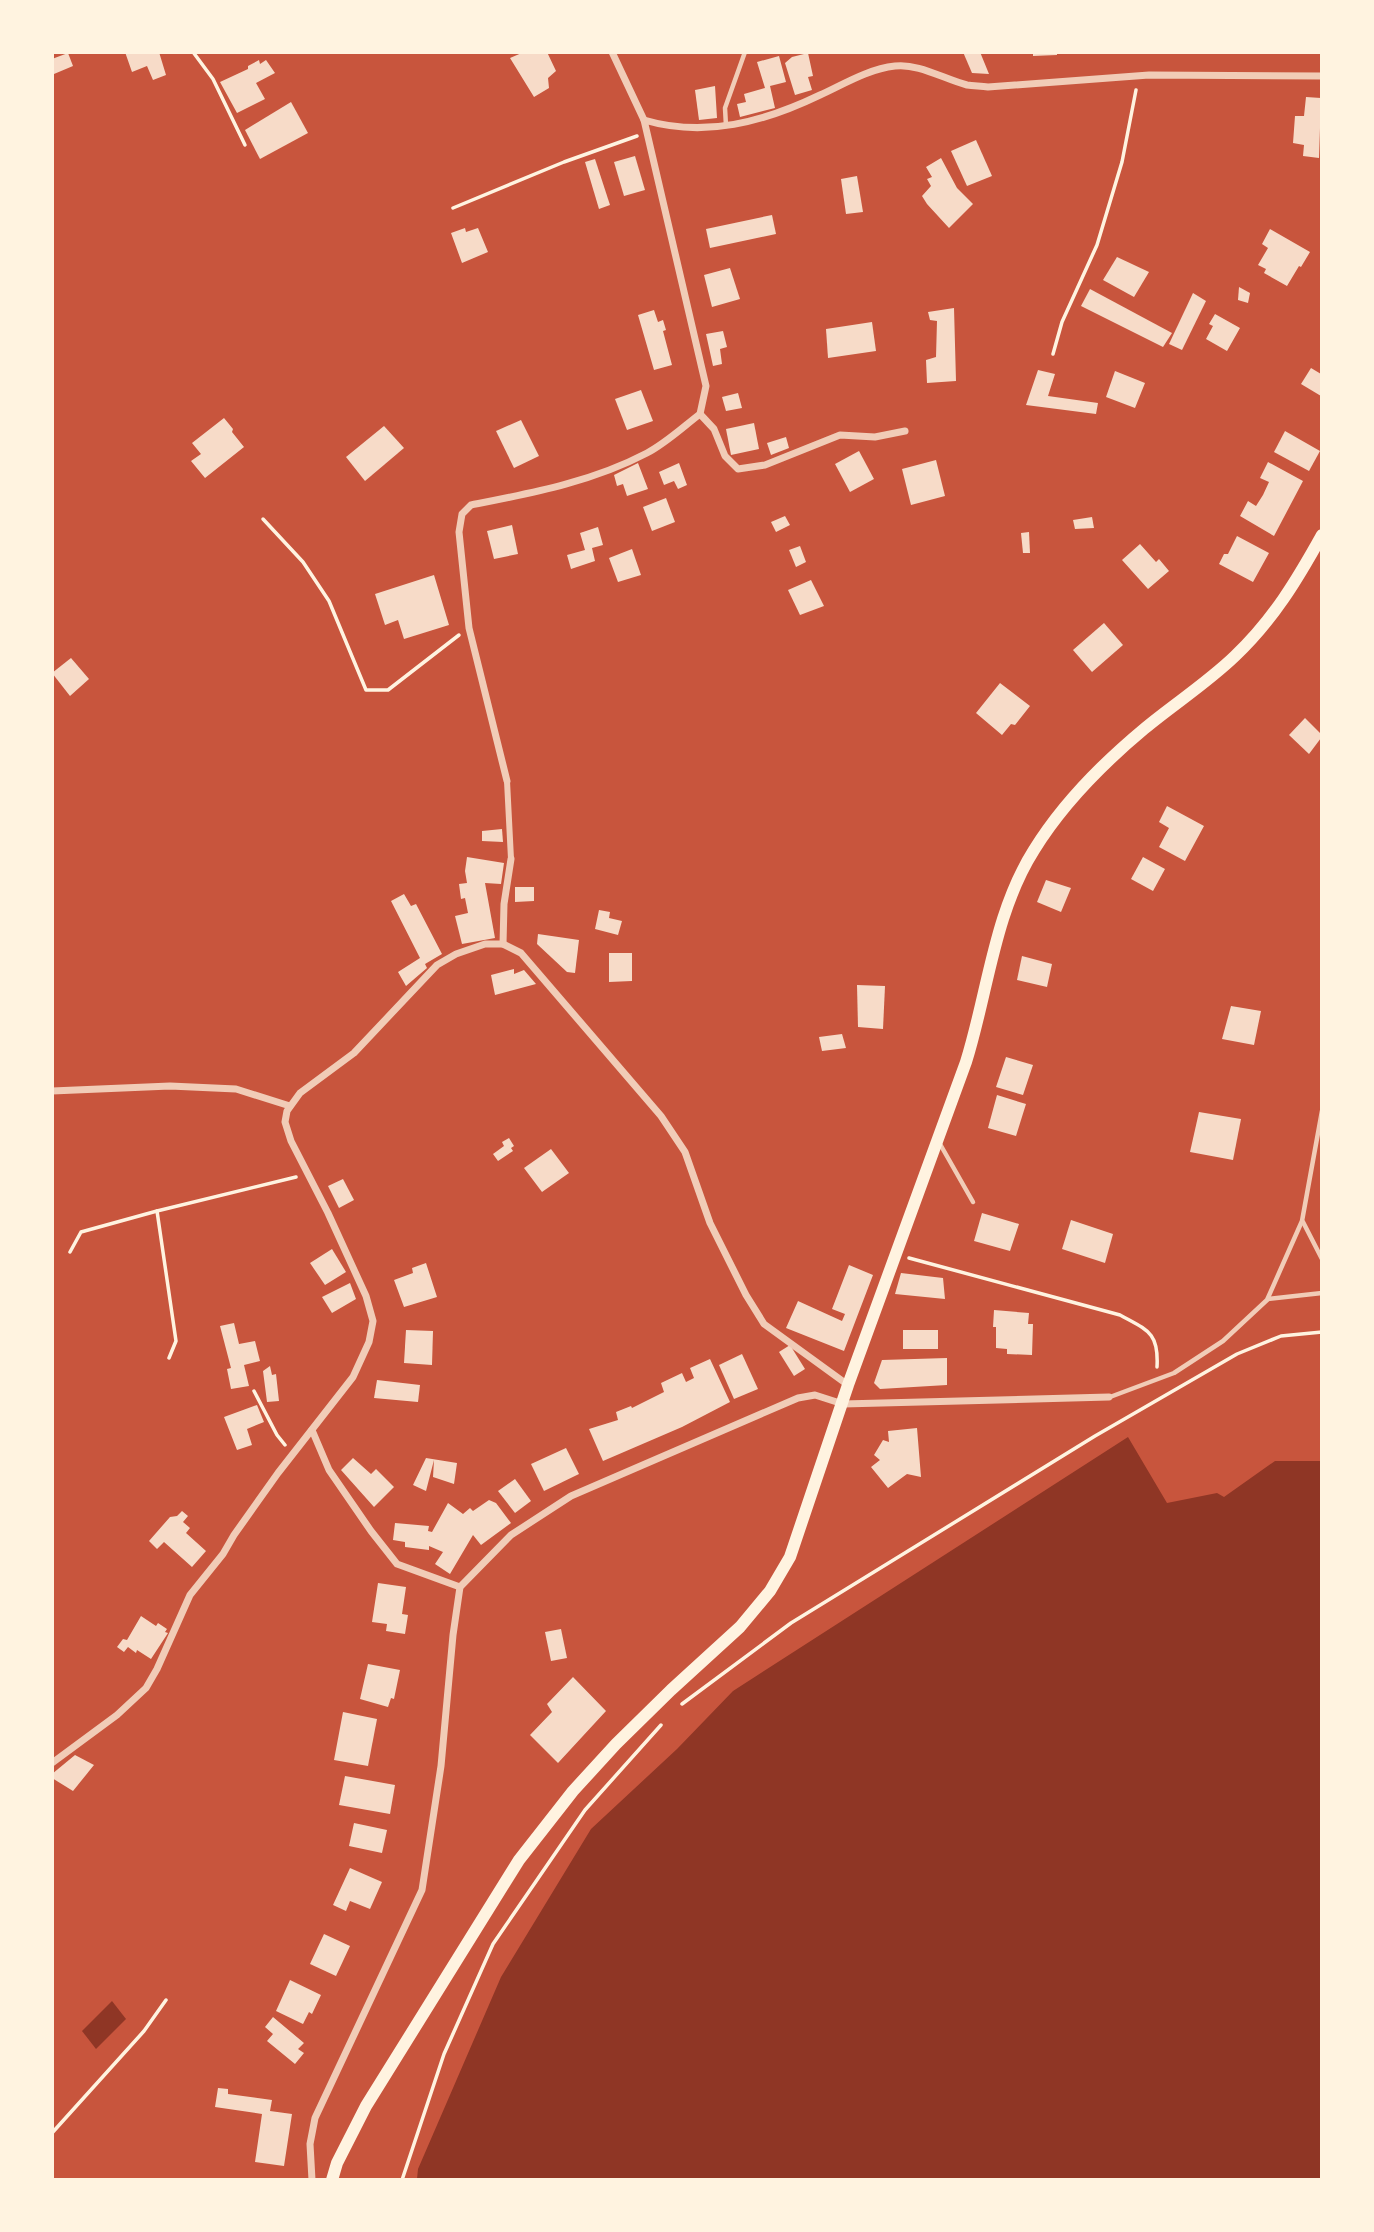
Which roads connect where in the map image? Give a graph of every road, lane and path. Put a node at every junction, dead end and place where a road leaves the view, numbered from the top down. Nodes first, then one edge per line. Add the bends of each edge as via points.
1 (193, 52) edge
2 (612, 52) edge
3 (745, 52) edge
4 (1139, 76) junction
5 (1321, 76) edge
6 (644, 120) junction
7 (726, 127) junction
8 (246, 145) dead end
9 (453, 208) dead end
10 (1053, 354) dead end
11 (700, 414) junction
12 (905, 431) dead end
13 (263, 519) dead end
14 (1321, 535) edge
15 (469, 628) junction
16 (507, 781) joint
17 (511, 859) joint
18 (503, 944) junction
19 (52, 1091) edge
20 (290, 1106) junction
21 (1321, 1111) edge
22 (938, 1140) junction
23 (308, 1174) junction
24 (973, 1202) dead end
25 (157, 1211) junction
26 (1303, 1221) junction
27 (69, 1252) dead end
28 (897, 1254) junction
29 (1321, 1259) edge
30 (1321, 1293) edge
31 (1267, 1300) junction
32 (1321, 1332) edge
33 (169, 1358) dead end
34 (1156, 1381) junction
35 (848, 1385) junction
36 (254, 1391) dead end
37 (1109, 1397) joint
38 (843, 1404) junction
39 (312, 1430) junction
40 (292, 1455) junction
41 (460, 1587) junction
42 (675, 1710) dead end
43 (666, 1720) dead end
44 (52, 1763) edge
45 (166, 2000) dead end
46 (52, 2133) edge
47 (312, 2179) edge
48 (332, 2179) edge
49 (402, 2179) edge

1 - 8 path via 213,79
2 - 6 street
3 - 7 lane via 725,108
4 - 5 street
4 - 7 street via 988,87 895,66 866,73 799,105
4 - 10 path via 1122,162 1097,245 1062,321
6 - 7 street via 667,127
6 - 9 path via 639,135
6 - 11 street via 706,386
11 - 12 street via 738,469 765,465 841,435 875,437
11 - 15 street via 649,452 596,476 471,505 462,514 459,532
13 - 15 path via 303,562 329,601 366,690 388,690
14 - 22 main road via 1276,612 1257,634 1100,768 1033,851 1005,913 977,1026
15 - 16 street
16 - 17 street
17 - 18 street
18 - 20 street via 485,944 437,965 354,1053 300,1093
18 - 35 street via 520,953 661,1116 685,1152 710,1223 764,1324
19 - 20 street via 170,1086 236,1089
20 - 23 street via 285,1122
21 - 26 lane
22 - 24 lane
22 - 28 main road
23 - 25 path
23 - 39 street via 366,1296 373,1321 353,1377
25 - 27 path via 81,1233
25 - 33 path via 176,1341
26 - 29 lane
26 - 31 lane
28 - 34 path via 1120,1315 1149,1331 1158,1349
28 - 35 main road
30 - 31 lane
31 - 34 lane via 1223,1341
32 - 42 path via 1281,1336 1237,1354 1095,1436 791,1623
34 - 37 lane
35 - 38 main road
36 - 40 path
37 - 38 street
38 - 41 street via 815,1395 798,1398 571,1496 511,1535
38 - 48 main road via 790,1557 770,1591 740,1627 616,1744 519,1860 366,2106
39 - 40 street
39 - 41 street via 329,1470 397,1564
40 - 44 street via 190,1595 146,1688
41 - 47 street via 422,1890 315,2118 310,2144
43 - 49 path via 585,1810 493,1944 443,2054
45 - 46 path

